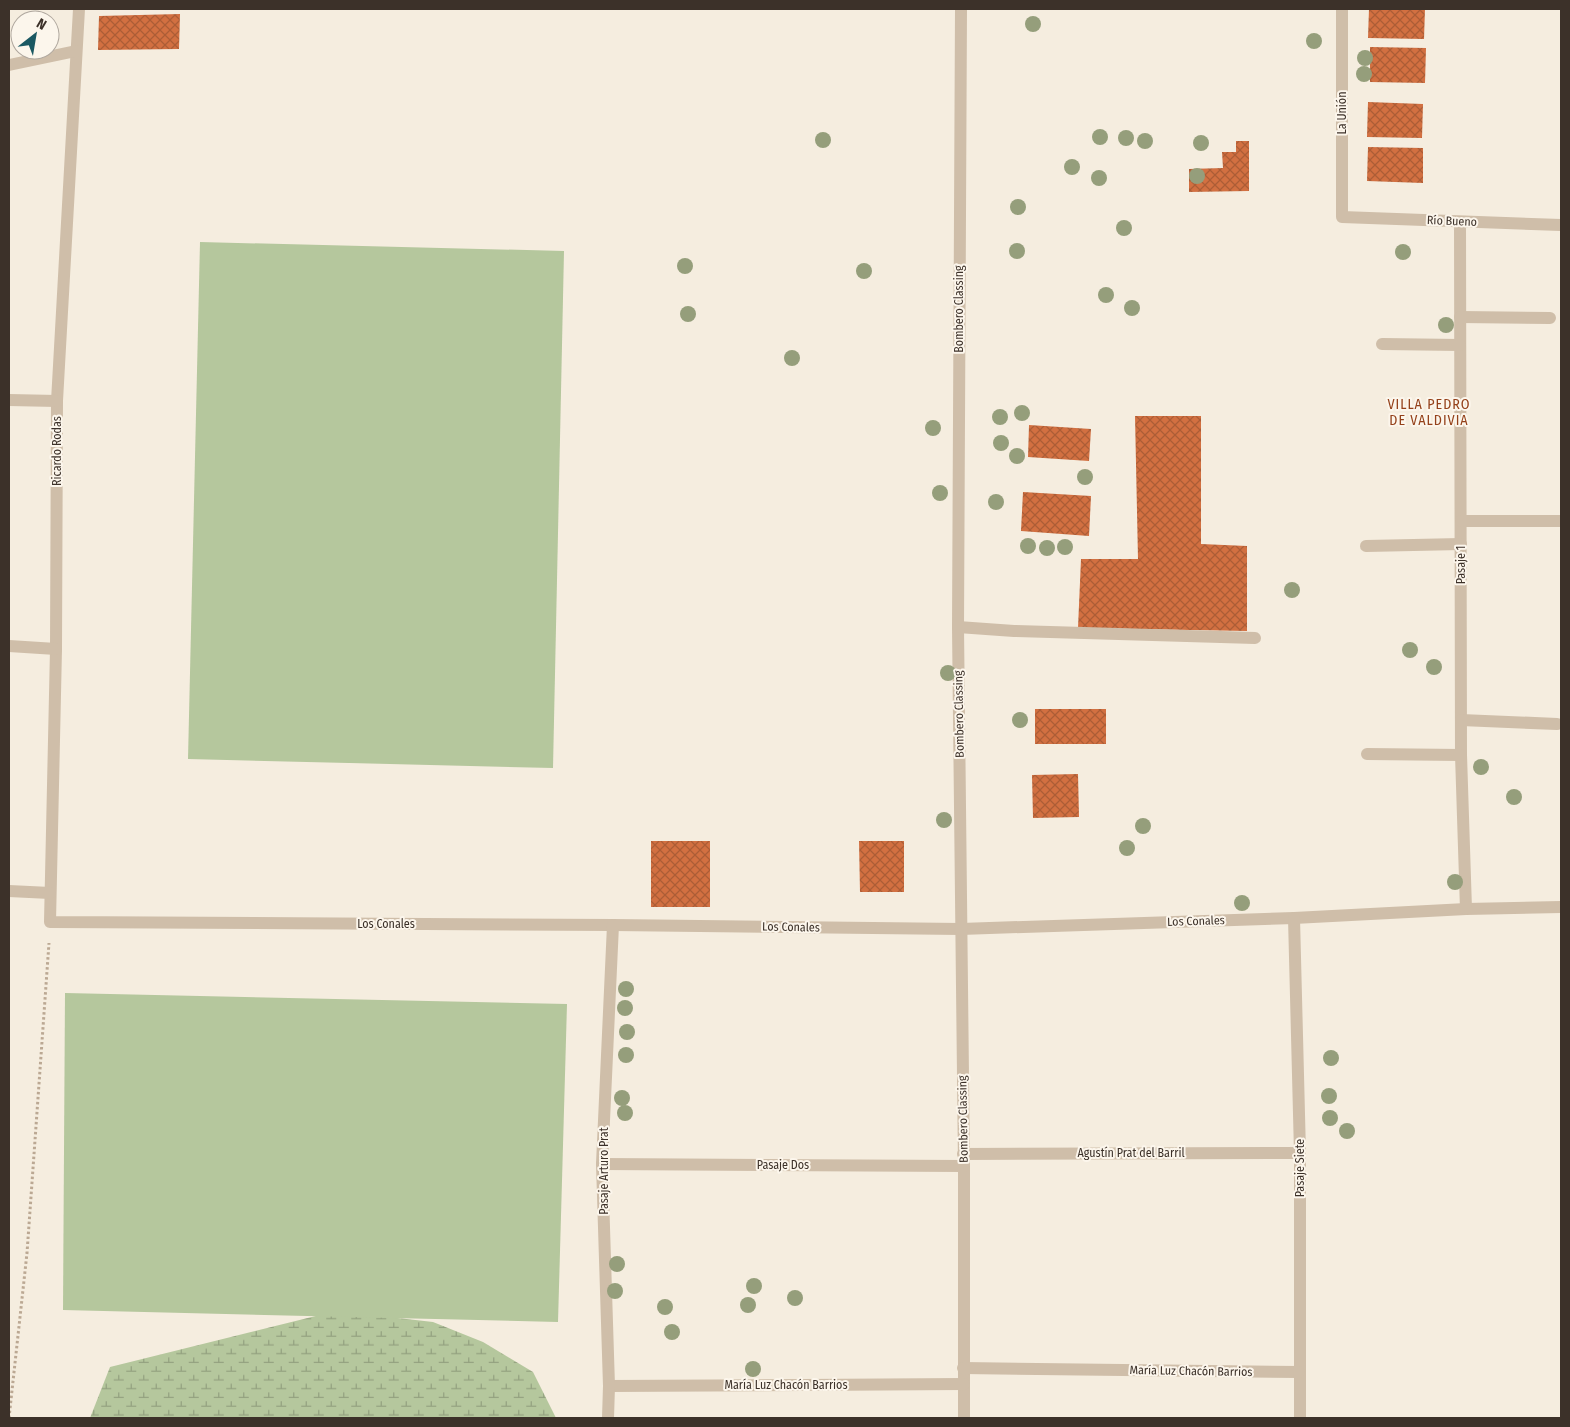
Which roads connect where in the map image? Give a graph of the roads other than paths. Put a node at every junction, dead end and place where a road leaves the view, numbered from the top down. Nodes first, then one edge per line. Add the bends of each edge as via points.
1 (79, 9) edge
2 (961, 9) edge
3 (1342, 9) edge
4 (76, 51) junction
5 (9, 65) edge
6 (1342, 217) joint
7 (1460, 222) junction
8 (1561, 224) edge
9 (1460, 317) junction
10 (1550, 318) dead end
11 (1382, 344) dead end
12 (1460, 345) junction
13 (9, 400) edge
14 (57, 401) junction
15 (1461, 520) junction
16 (1561, 521) edge
17 (1461, 544) junction
18 (1366, 546) dead end
19 (958, 627) junction
20 (1255, 638) dead end
21 (9, 646) edge
22 (56, 648) junction
23 (1461, 720) junction
24 (1556, 724) dead end
25 (1367, 754) dead end
26 (1462, 755) junction
27 (9, 891) edge
28 (50, 893) junction
29 (1561, 907) edge
30 (1466, 909) junction
31 (1294, 918) junction
32 (613, 924) junction
33 (960, 929) junction
34 (1300, 1153) junction
35 (963, 1160) junction
36 (602, 1164) junction
37 (963, 1368) junction
38 (1299, 1372) junction
39 (964, 1384) junction
40 (609, 1386) junction
41 (608, 1418) edge
42 (964, 1418) edge
43 (1300, 1418) edge

1 - 4 street, Ricardo Rodas
2 - 19 street, Bombero Classing
3 - 6 street, La Unión
4 - 5 street
4 - 14 street, Ricardo Rodas
6 - 7 street, Río Bueno
7 - 8 street, Río Bueno
7 - 9 street, Pasaje 1
9 - 10 street
9 - 12 street, Pasaje 1
11 - 12 street
12 - 15 street, Pasaje 1
13 - 14 street
14 - 22 street, Ricardo Rodas
15 - 16 street
15 - 17 street, Pasaje 1
17 - 18 street
17 - 23 street, Pasaje 1
19 - 20 street
19 - 33 street, Bombero Classing
21 - 22 street
22 - 28 street, Ricardo Rodas
23 - 24 street
23 - 26 street, Pasaje 1
25 - 26 street
26 - 30 street, Pasaje 1
27 - 28 street
28 - 32 street, Los Conales via 50,922
29 - 30 street, Los Conales
30 - 31 street, Los Conales
31 - 33 street, Los Conales
31 - 34 street, Pasaje Siete
32 - 33 street, Los Conales
32 - 36 street, Pasaje Arturo Prat
33 - 35 street, Bombero Classing
34 - 35 street, Agustín Prat del Barril
34 - 38 street, Pasaje Siete
35 - 36 street, Pasaje Dos
35 - 37 street, Bombero Classing
36 - 40 street, Pasaje Arturo Prat
37 - 38 street, María Luz Chacón Barrios
37 - 39 street, Bombero Classing
38 - 43 street, Pasaje Siete
39 - 40 street, María Luz Chacón Barrios
39 - 42 street, Bombero Classing
40 - 41 street, Pasaje Arturo Prat

